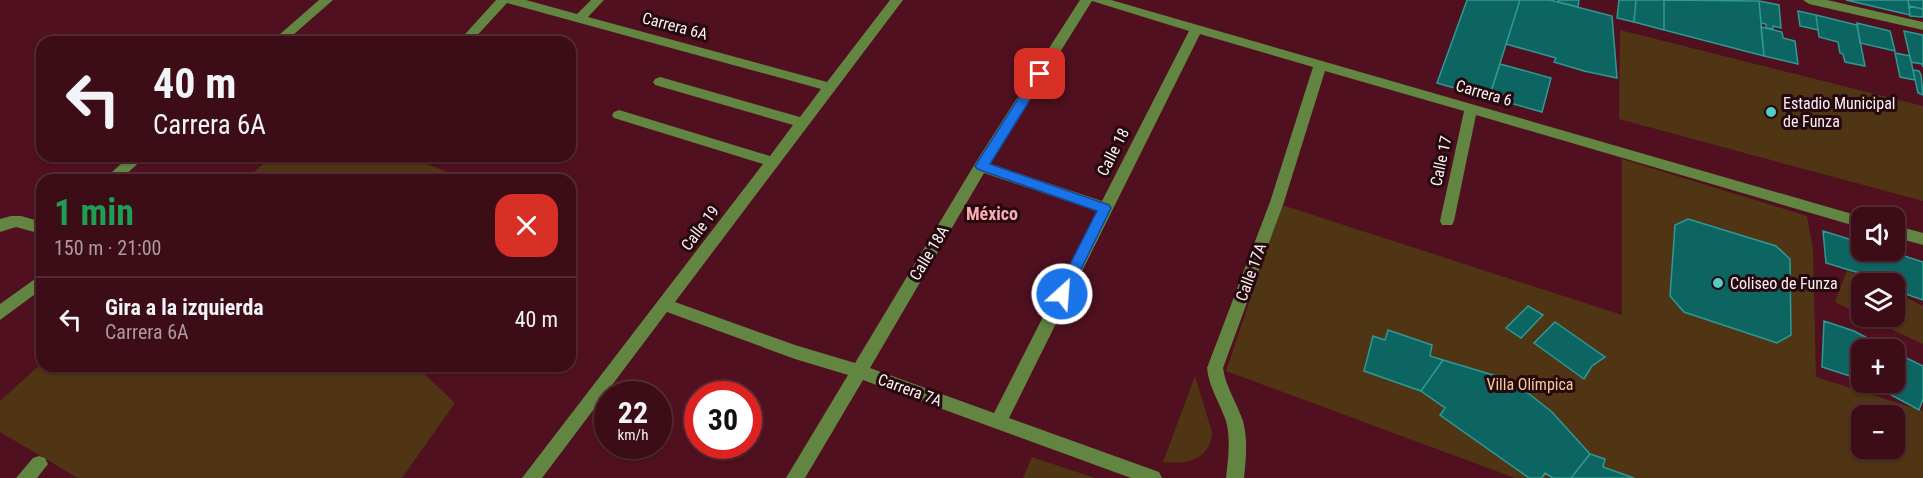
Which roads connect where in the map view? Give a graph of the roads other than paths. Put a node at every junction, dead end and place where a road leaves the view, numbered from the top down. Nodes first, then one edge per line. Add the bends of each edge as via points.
1 (327, 0) edge
2 (503, 0) edge
3 (511, 0) edge
4 (598, 0) edge
5 (897, 0) edge
6 (1086, 0) edge
7 (1097, 0) edge
8 (1809, 0) edge
9 (579, 19) junction
10 (1923, 26) edge
11 (1197, 28) junction
12 (284, 36) edge
13 (470, 36) edge
14 (1320, 65) junction
15 (660, 82) dead end
16 (829, 87) junction
17 (1471, 108) junction
18 (619, 115) dead end
19 (802, 123) junction
20 (132, 162) edge
21 (773, 162) junction
22 (981, 166) junction
23 (117, 174) edge
24 (1105, 208) junction
25 (1851, 219) edge
26 (1447, 221) dead end
27 (0, 226) edge
28 (36, 226) edge
29 (1905, 234) edge
30 (1923, 239) edge
31 (36, 285) edge
32 (665, 305) junction
33 (0, 313) edge
34 (859, 371) junction
35 (998, 422) junction
36 (39, 464) dead end
37 (25, 478) edge
38 (531, 478) edge
39 (795, 478) edge
40 (1153, 478) edge
41 (1235, 478) edge

1 - 12 street
2 - 13 street
3 - 9 street, Carrera 6A
4 - 9 street
5 - 16 street, Calle 19
6 - 22 street, Calle 18A
7 - 11 street, Carrera 6
8 - 10 street
9 - 16 street, Carrera 6A
11 - 14 street, Carrera 6
11 - 24 street, Calle 18
14 - 17 street, Carrera 6
14 - 41 street, Calle 17A via 1277,202 1215,368 1218,386 1238,433
15 - 19 street
16 - 19 street, Calle 19
17 - 25 street, Carrera 6
17 - 26 street, Calle 17
18 - 21 street
19 - 21 street, Calle 19
20 - 23 street
21 - 32 street, Calle 19
22 - 24 street
22 - 34 street, Calle 18A
24 - 35 street, Calle 18
27 - 28 street via 19,220
29 - 30 street
31 - 33 street
32 - 34 street, Carrera 7A
32 - 38 street, Calle 19
34 - 35 street, Carrera 7A
34 - 39 street, Calle 18A
35 - 40 street, Carrera 7A
36 - 37 street

